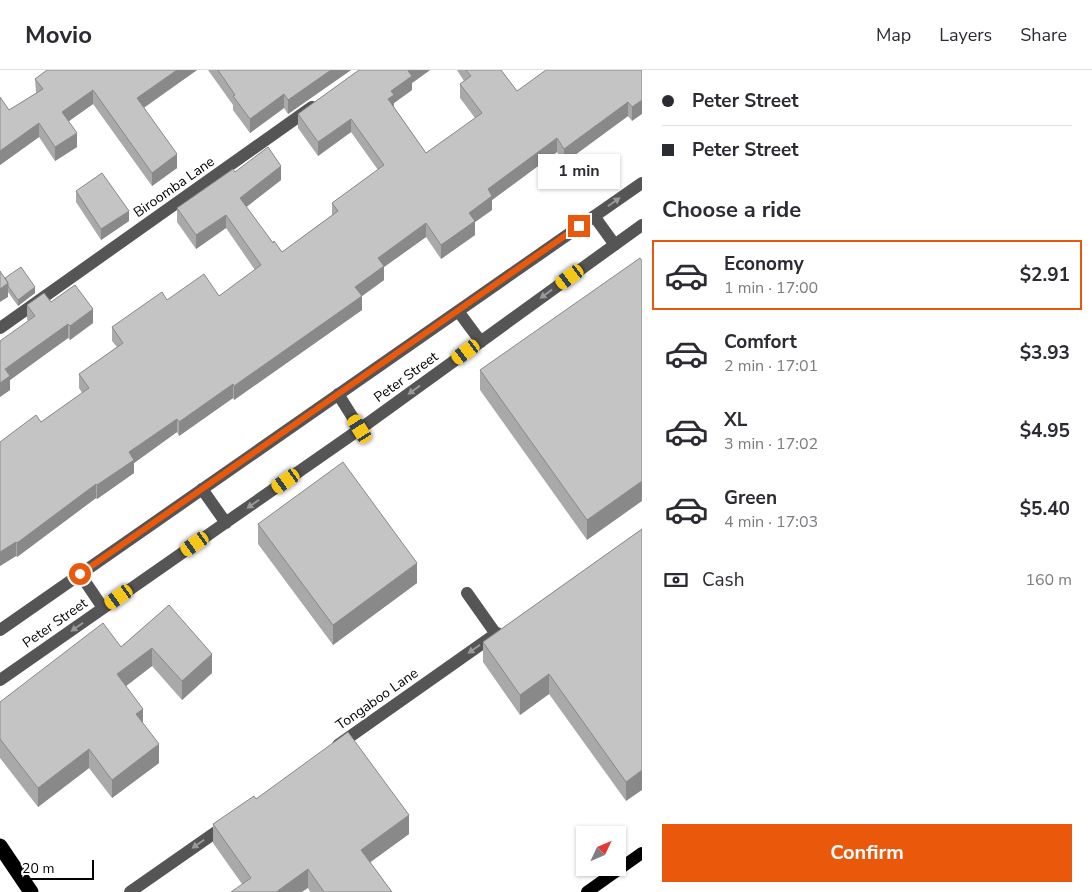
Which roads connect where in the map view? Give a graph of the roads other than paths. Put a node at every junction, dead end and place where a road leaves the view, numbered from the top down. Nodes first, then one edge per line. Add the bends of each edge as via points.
1 (324, 99) edge
2 (642, 183) edge
3 (594, 216) junction
4 (642, 224) edge
5 (614, 245) junction
6 (458, 311) junction
7 (0, 328) edge
8 (481, 342) junction
9 (338, 394) junction
10 (360, 429) junction
11 (202, 489) junction
12 (226, 523) junction
13 (80, 574) junction
14 (467, 593) dead end
15 (103, 608) junction
16 (0, 630) edge
17 (0, 680) edge
18 (325, 754) edge
19 (236, 817) edge
20 (0, 846) edge
21 (642, 853) edge
22 (32, 892) edge
23 (130, 892) edge
24 (587, 892) edge

1 - 7 street, Biroomba Lane
3 -> 2 street, Peter Street
3 - 5 street
3 - 6 street, Peter Street
4 - 5 street, Peter Street
5 -> 8 street, Peter Street
6 - 8 street
6 - 9 street, Peter Street
8 -> 10 street, Peter Street
9 - 10 street
9 - 11 street, Peter Street
10 -> 12 street, Peter Street
11 - 12 street
11 - 13 street, Peter Street
12 - 15 street, Peter Street
13 - 15 street, Peter Street
13 - 16 street, Peter Street
14 -> 18 street, Tongaboo Lane via 499,631
15 -> 17 street, Peter Street
19 -> 23 street
20 - 22 highway
21 - 24 main road

